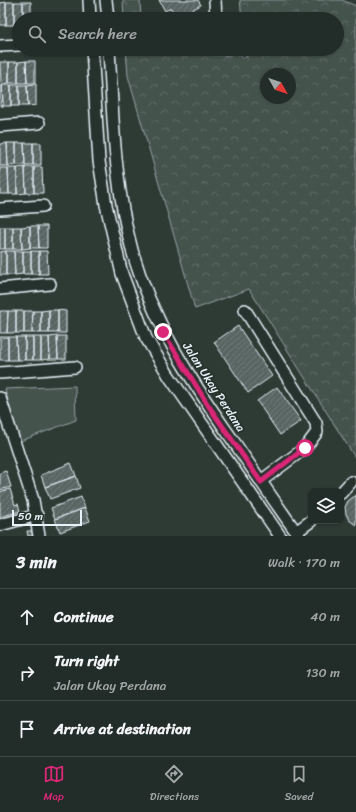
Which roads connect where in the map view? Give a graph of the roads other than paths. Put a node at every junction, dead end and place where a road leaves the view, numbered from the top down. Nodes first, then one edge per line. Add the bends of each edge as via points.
1 (89, 0) edge
2 (106, 0) edge
3 (215, 0) edge
4 (90, 12) edge
5 (107, 12) edge
6 (216, 12) edge
7 (12, 45) edge
8 (0, 46) edge
9 (92, 56) edge
10 (109, 56) edge
11 (39, 123) dead end
12 (0, 126) edge
13 (43, 206) dead end
14 (0, 209) edge
15 (50, 284) dead end
16 (0, 289) edge
17 (245, 310) dead end
18 (75, 366) dead end
19 (0, 373) edge
20 (0, 398) edge
21 (261, 482) junction
22 (351, 482) dead end
23 (344, 490) edge
24 (37, 515) junction
25 (308, 524) edge
26 (0, 525) edge
27 (297, 534) edge
28 (40, 536) edge
29 (280, 536) edge

1 - 4 street
2 - 5 street
3 - 6 street
7 - 8 street
9 - 29 street via 99,161 106,205 122,274 146,338 169,376
10 - 21 street, Jalan Ukay Perdana via 122,206 132,250 146,292 163,332 208,405
11 - 12 street
13 - 14 street
15 - 16 street
17 - 21 street via 316,423 317,432 305,448
18 - 19 street
20 - 24 street
21 - 27 street, Jalan Ukay Perdana
22 - 23 street
24 - 26 street
24 - 28 street
25 - 27 street

